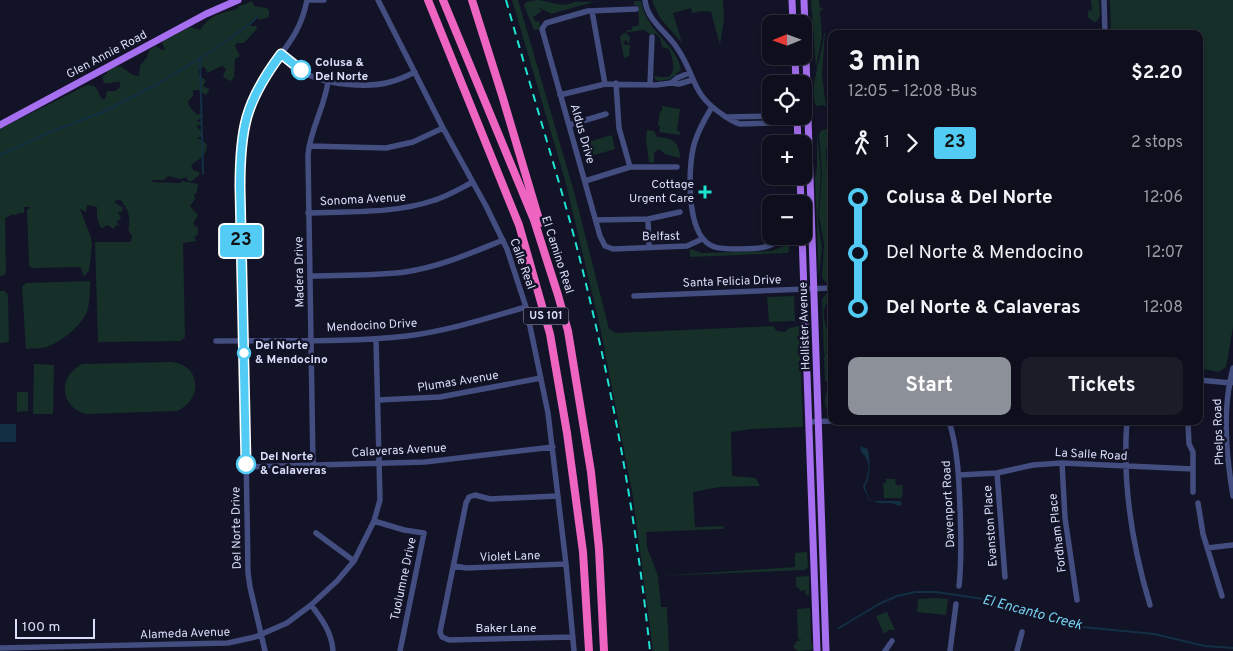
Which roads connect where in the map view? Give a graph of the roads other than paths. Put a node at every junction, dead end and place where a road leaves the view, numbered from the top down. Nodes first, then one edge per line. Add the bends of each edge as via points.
1 (238, 0) edge
2 (307, 0) edge
3 (324, 0) edge
4 (378, 0) edge
5 (427, 0) edge
6 (443, 0) edge
7 (472, 0) edge
8 (645, 0) edge
9 (792, 0) edge
10 (804, 0) edge
11 (1104, 0) edge
12 (227, 2) edge
13 (636, 9) dead end
14 (592, 11) junction
15 (793, 15) edge
16 (1104, 30) edge
17 (652, 37) dead end
18 (281, 54) junction
19 (415, 72) junction
20 (689, 73) junction
21 (805, 75) edge
22 (692, 80) junction
23 (328, 81) junction
24 (616, 83) junction
25 (671, 83) junction
26 (605, 84) junction
27 (650, 85) junction
28 (560, 95) junction
29 (712, 107) junction
30 (606, 114) dead end
31 (762, 116) edge
32 (726, 117) junction
33 (762, 123) edge
34 (0, 125) edge
35 (569, 125) junction
36 (809, 125) edge
37 (443, 128) junction
38 (309, 146) junction
39 (630, 167) junction
40 (677, 167) dead end
41 (585, 181) junction
42 (473, 182) junction
43 (680, 212) dead end
44 (308, 213) junction
45 (648, 219) junction
46 (596, 220) junction
47 (702, 239) junction
48 (503, 240) junction
49 (770, 245) edge
50 (802, 245) edge
51 (605, 246) joint
52 (650, 247) junction
53 (549, 264) junction
54 (310, 276) junction
55 (828, 288) edge
56 (814, 289) junction
57 (804, 290) junction
58 (634, 296) dead end
59 (526, 307) junction
60 (376, 339) junction
61 (311, 340) junction
62 (216, 341) dead end
63 (244, 341) junction
64 (1233, 368) edge
65 (541, 378) junction
66 (1203, 380) edge
67 (1231, 383) edge
68 (378, 400) junction
69 (828, 421) edge
70 (809, 422) junction
71 (819, 422) junction
72 (950, 425) edge
73 (1127, 425) edge
74 (1188, 425) edge
75 (553, 448) junction
76 (379, 463) junction
77 (1062, 463) junction
78 (313, 465) junction
79 (246, 467) junction
80 (1126, 467) junction
81 (1193, 469) junction
82 (998, 473) junction
83 (959, 475) junction
84 (1193, 492) dead end
85 (558, 496) junction
86 (1233, 496) edge
87 (1198, 503) dead end
88 (374, 521) junction
89 (316, 534) dead end
90 (1233, 545) edge
91 (1207, 548) junction
92 (354, 561) junction
93 (566, 564) junction
94 (454, 566) junction
95 (1005, 577) dead end
96 (959, 586) dead end
97 (1222, 596) dead end
98 (1077, 600) dead end
99 (956, 604) dead end
100 (311, 605) junction
101 (1150, 605) dead end
102 (1022, 632) dead end
103 (261, 635) junction
104 (573, 637) junction
105 (892, 641) dead end
106 (0, 648) edge
107 (181, 648) edge
108 (265, 651) edge
109 (333, 651) edge
110 (400, 651) edge
111 (574, 651) edge
112 (589, 651) edge
113 (604, 651) edge
114 (817, 651) edge
115 (826, 651) edge
116 (886, 651) edge
117 (950, 651) edge
118 (1017, 651) edge

1 - 12 main road, Glen Annie Road
2 - 3 street
2 - 18 street, Del Norte Drive via 299,27
4 - 19 street, Calle Real
5 - 112 highway, US 101 via 519,225 550,334 583,552
6 - 53 highway, El Camino Real / US 101 via 498,130
7 - 53 highway via 536,209
8 - 20 street via 653,20 677,47
9 - 15 main road
10 - 21 main road, Hollister Avenue
11 - 16 street
12 - 34 main road, Glen Annie Road
13 - 14 street
14 - 26 street
14 - 28 street, Aldus Drive via 546,23 542,28
17 - 27 street
18 - 23 street via 310,76
18 - 63 street, Del Norte Drive via 253,98 241,141
19 - 23 street via 383,84
19 - 37 street, Calle Real
20 - 22 street
20 - 25 street
22 - 25 street
22 - 29 street
23 - 38 street, Madera Drive via 324,104 312,130
24 - 26 street
24 - 27 street
24 - 39 street via 619,128
25 - 27 street
26 - 28 street
28 - 35 street, Aldus Drive
29 - 32 street
29 - 47 street via 698,135 691,160 693,214
30 - 35 street
31 - 32 street
32 - 33 street via 744,124
35 - 41 street, Aldus Drive
36 - 56 main road, Hollister Avenue
37 - 38 street via 412,142 386,148
37 - 42 street, Calle Real
38 - 44 street, Madera Drive
39 - 40 street
39 - 41 street
41 - 46 street, Aldus Drive
42 - 44 street, Sonoma Avenue via 436,200 412,207
42 - 48 street, Calle Real
43 - 45 street
44 - 54 street, Madera Drive
45 - 46 street
45 - 52 street
46 - 51 street, Aldus Drive
47 - 49 street via 722,248
47 - 52 street, Belfast via 689,246
48 - 54 street via 452,261 420,269
48 - 59 street, Calle Real
50 - 57 main road, Hollister Avenue
51 - 52 street, Belfast via 613,249
53 - 113 highway, El Camino Real / US 101 via 568,331 585,430 599,549
54 - 61 street, Madera Drive
55 - 56 street, Santa Felicia Drive
56 - 57 street, Santa Felicia Drive
56 - 71 main road, Hollister Avenue
57 - 58 street, Santa Felicia Drive
57 - 70 main road, Hollister Avenue
59 - 60 street, Mendocino Drive via 432,332
59 - 65 street, Calle Real
60 - 61 street, Mendocino Drive
60 - 68 street, Alameda Avenue
61 - 63 street, Mendocino Drive
61 - 78 street, Madera Drive
62 - 63 street, Mendocino Drive
63 - 79 street, Del Norte Drive
64 - 67 street, Phelps Road
65 - 68 street, Plumas Avenue via 440,397
65 - 75 street, Calle Real
66 - 67 street
67 - 86 street, Phelps Road via 1227,392 1227,425
68 - 76 street, Alameda Avenue
69 - 71 street
70 - 71 street
70 - 114 main road, Hollister Avenue
71 - 115 main road, Hollister Avenue
72 - 83 street, Davenport Road
73 - 80 street
74 - 81 street
75 - 76 street, Calaveras Avenue via 425,462
75 - 85 street, Calle Real
76 - 78 street, Calaveras Avenue
76 - 88 street, Alameda Avenue via 380,503
77 - 80 street, La Salle Road
77 - 82 street, La Salle Road
77 - 98 street, Fordham Place via 1066,525
78 - 79 street, Calaveras Avenue
79 - 103 street, Del Norte Drive via 249,582
80 - 81 street, La Salle Road
80 - 101 street via 1133,535
81 - 84 street
82 - 83 street, La Salle Road
82 - 95 street, Evanston Place
83 - 96 street, Davenport Road via 962,550
85 - 93 street, Calle Real
85 - 94 street via 490,499 472,495 466,503
87 - 91 street
88 - 92 street, Alameda Avenue
88 - 110 street, Tuolumne Drive via 424,533
89 - 92 street
90 - 91 street
91 - 97 street
92 - 100 street, Alameda Avenue
93 - 94 street, Violet Lane
93 - 104 street, Calle Real
94 - 104 street, Baker Lane via 441,629 445,639
99 - 117 street
100 - 103 street, Alameda Avenue via 287,623
100 - 109 street via 327,626
102 - 118 street
103 - 107 street, Alameda Avenue via 228,643
103 - 108 street, Del Norte Drive
104 - 111 street, Calle Real
105 - 116 street
106 - 107 street, Alameda Avenue

